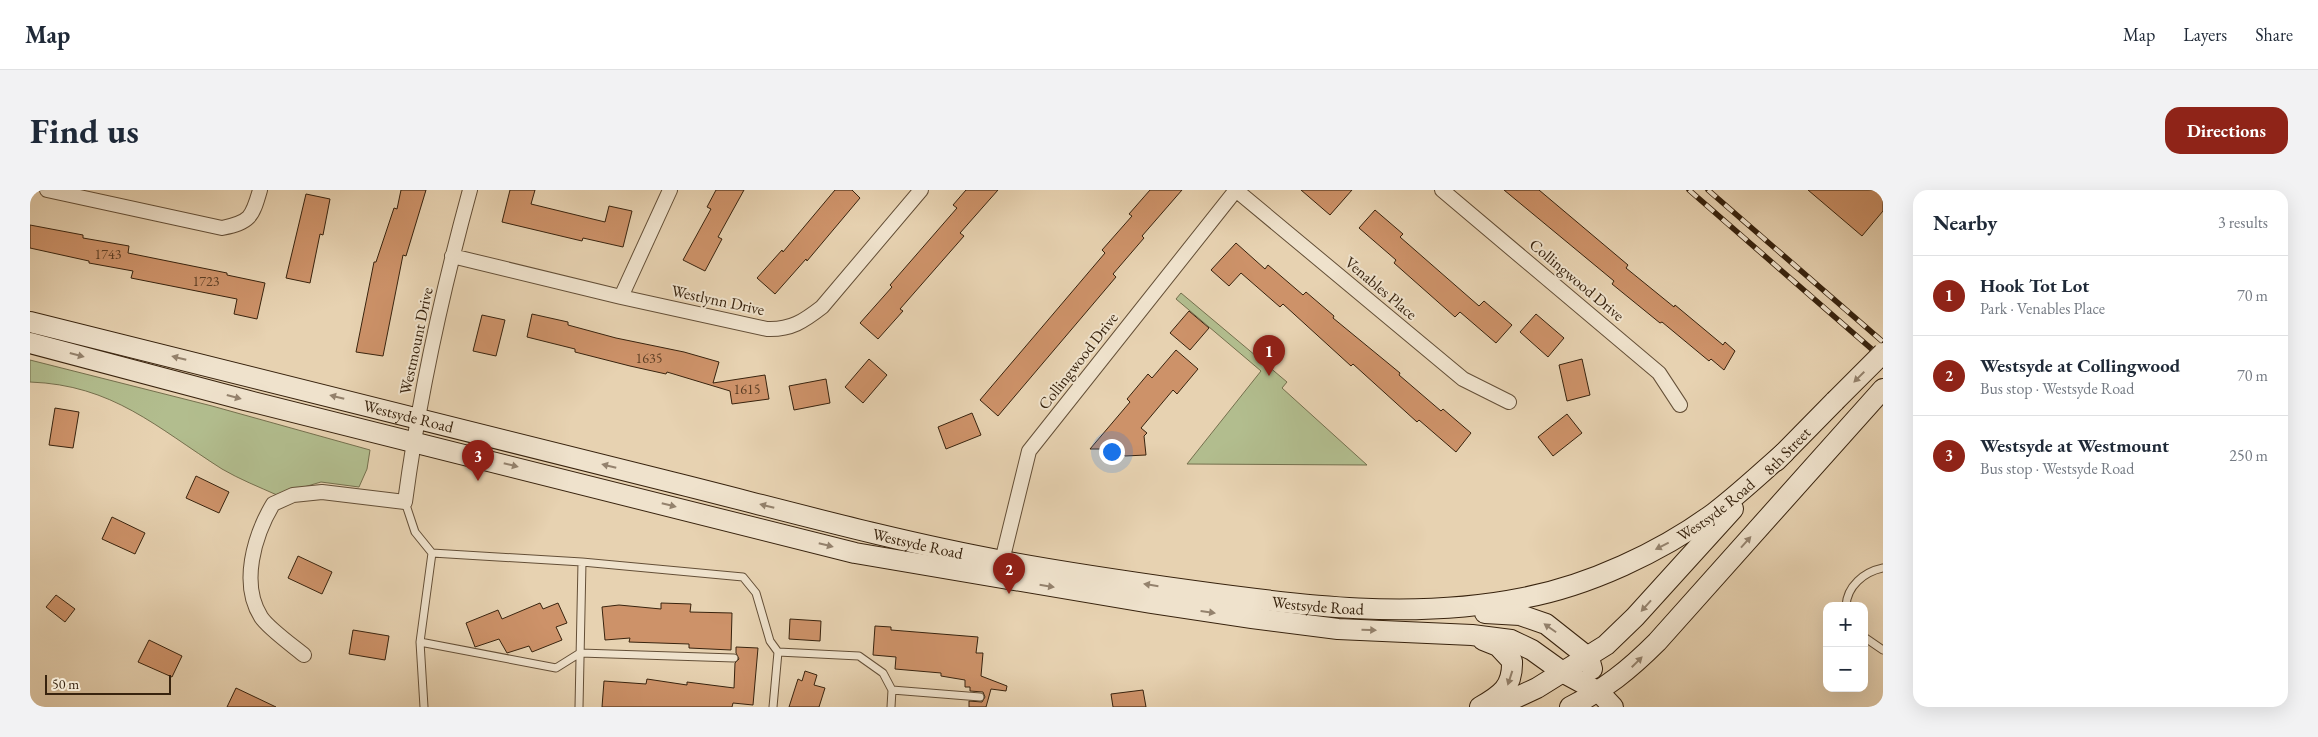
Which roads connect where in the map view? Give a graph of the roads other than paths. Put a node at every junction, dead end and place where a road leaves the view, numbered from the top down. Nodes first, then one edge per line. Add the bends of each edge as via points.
1 (47, 190) edge
2 (260, 190) edge
3 (470, 190) edge
4 (670, 190) edge
5 (921, 190) edge
6 (1236, 190) edge
7 (1442, 190) edge
8 (452, 256) junction
9 (620, 297) junction
10 (30, 322) edge
11 (30, 343) edge
12 (1883, 353) edge
13 (1883, 389) edge
14 (1509, 402) dead end
15 (1680, 405) dead end
16 (418, 418) junction
17 (413, 440) junction
18 (1784, 453) junction
19 (405, 502) junction
20 (432, 553) junction
21 (582, 562) junction
22 (1883, 568) edge
23 (1000, 570) junction
24 (1846, 602) edge
25 (1426, 610) junction
26 (1472, 635) junction
27 (1868, 640) edge
28 (420, 642) junction
29 (1883, 650) edge
30 (580, 652) junction
31 (778, 652) junction
32 (304, 656) dead end
33 (734, 658) dead end
34 (1588, 658) junction
35 (1564, 673) junction
36 (892, 690) junction
37 (1599, 692) junction
38 (980, 697) dead end
39 (424, 707) edge
40 (579, 707) edge
41 (772, 707) edge
42 (891, 707) edge
43 (1480, 707) edge
44 (1496, 707) edge
45 (1570, 707) edge
46 (1613, 707) edge

1 - 2 street via 222,228 242,224 254,211
3 - 8 street, Westmount Drive
4 - 9 street
5 - 9 street, Westlynn Drive via 822,307 794,327 768,329
6 - 14 street, Venables Place via 1463,379
6 - 23 street, Collingwood Drive via 1029,451
7 - 15 street, Collingwood Drive via 1659,373
8 - 9 street, Westlynn Drive
8 - 16 street, Westmount Drive
16 -> 10 main road, Westsyde Road
11 -> 17 main road, Westsyde Road
12 -> 18 main road, 8th Street, bridge
37 -> 13 main road, 8th Street via 1628,671 1657,642
16 - 17 street, Westmount Drive
23 -> 16 main road, Westsyde Road via 847,526
17 - 19 street, Westmount Drive
17 -> 23 main road, Westsyde Road via 855,553
18 -> 25 main road, Westsyde Road via 1715,512 1671,541 1628,563 1528,598
18 -> 34 main road, 8th Street via 1636,617
19 - 20 lane via 415,532
19 - 32 street via 322,492 293,494 273,504 252,557 249,591 261,618
20 - 21 lane
20 - 28 lane
21 - 30 lane
21 - 31 lane via 744,577 756,593 770,641
22 - 24 lane via 1868,571 1846,595
25 -> 23 main road, Westsyde Road via 1338,607 1252,599
23 -> 26 main road, Westsyde Road via 1151,603 1328,628
34 -> 25 main road via 1546,624 1520,615
26 - 35 main road, Westsyde Road via 1511,640 1532,650
26 -> 43 main road via 1498,646 1512,661 1512,674 1507,686 1497,697
27 - 29 lane
28 - 30 lane via 556,668
28 - 39 lane
30 - 33 lane
30 - 40 lane
31 - 36 lane via 859,656 883,673
31 - 41 lane
34 - 35 main road, 8th Street
34 - 37 main road
35 - 37 main road, Westsyde Road
35 - 44 main road, 8th Street
36 - 38 lane
36 - 42 lane
37 - 45 main road, 8th Street
37 - 46 main road

